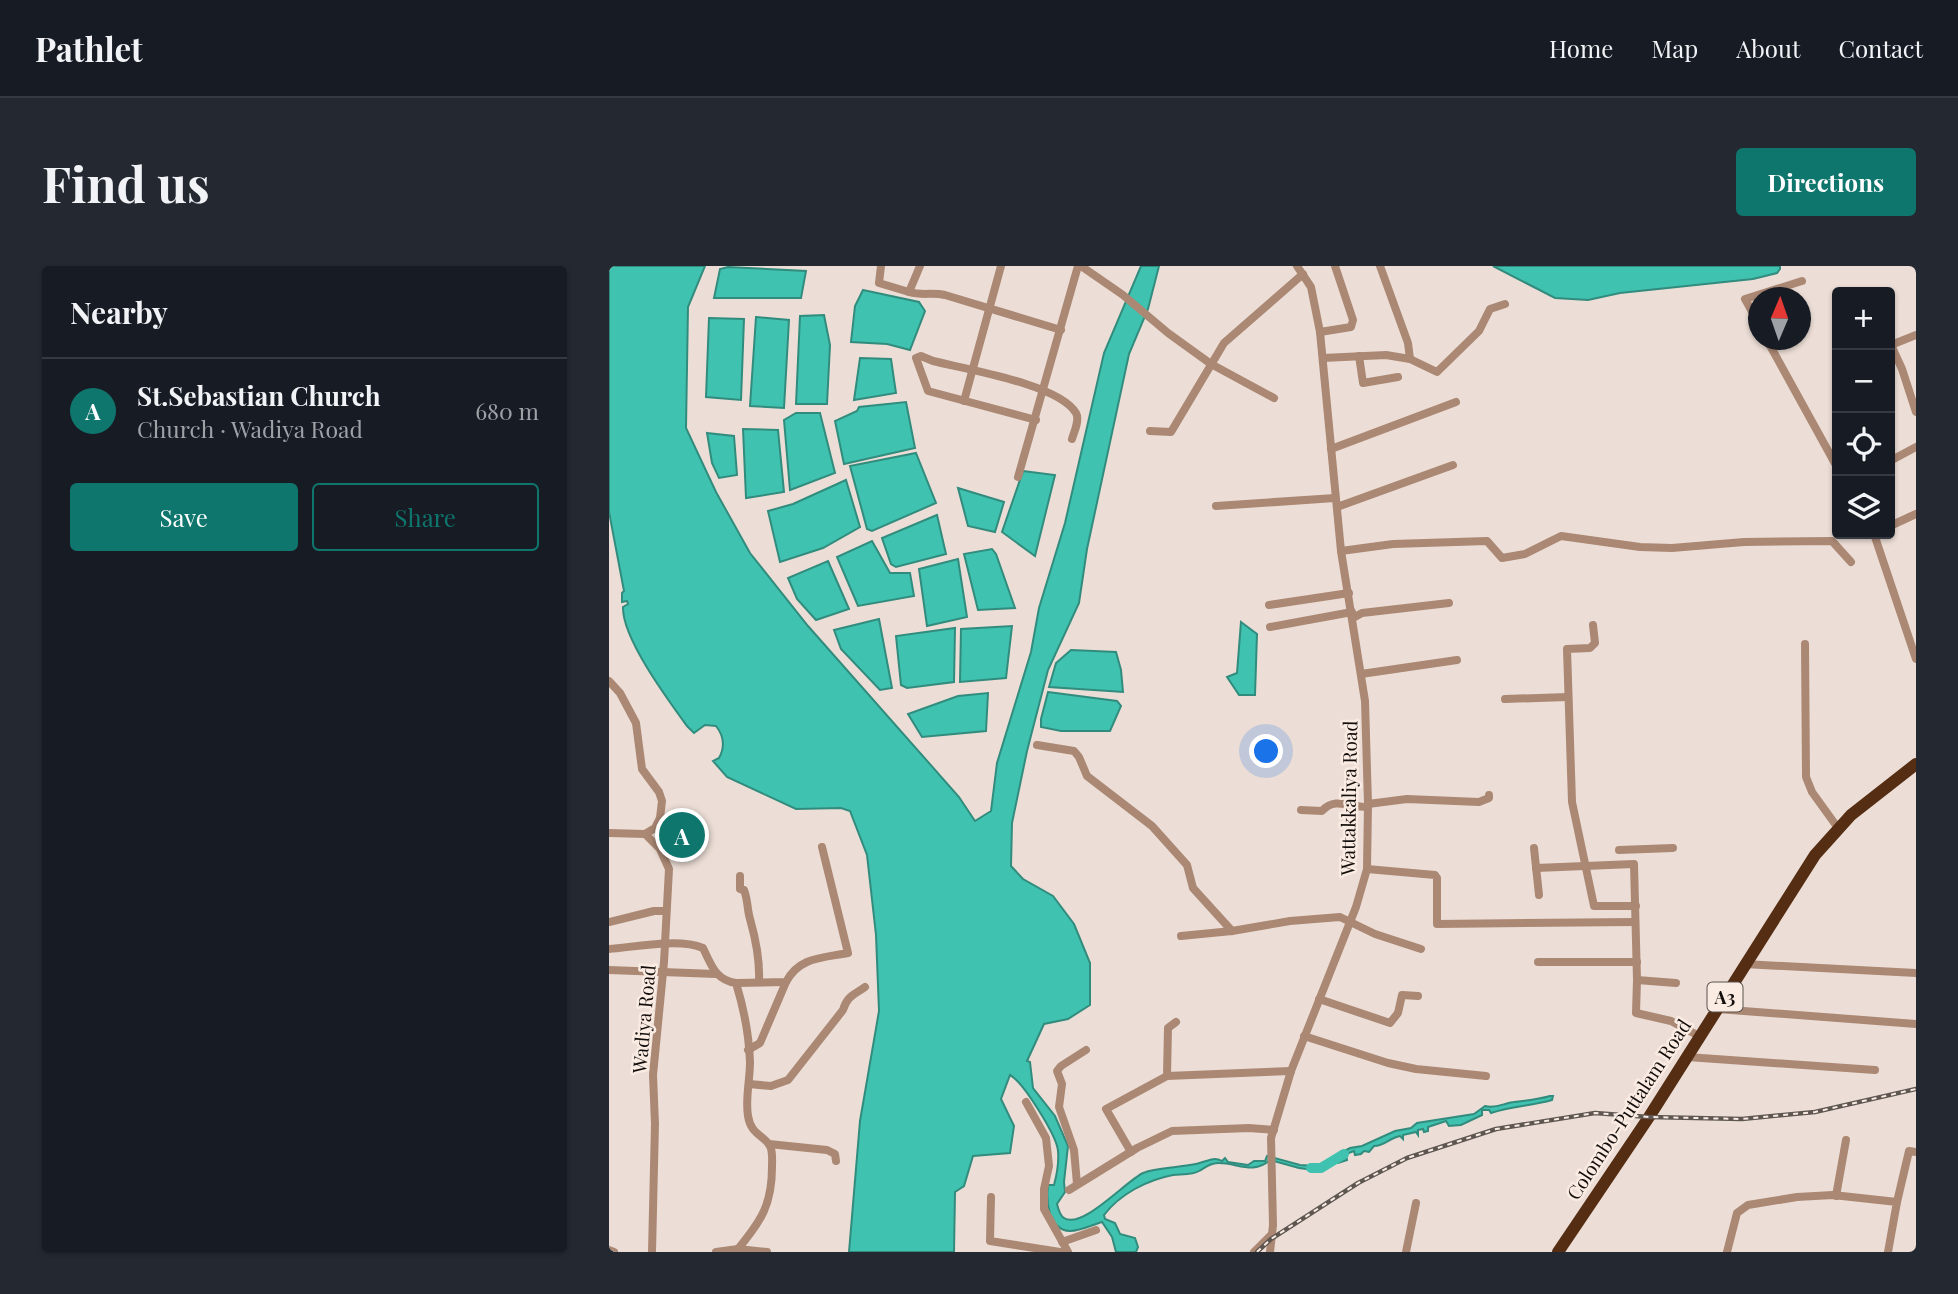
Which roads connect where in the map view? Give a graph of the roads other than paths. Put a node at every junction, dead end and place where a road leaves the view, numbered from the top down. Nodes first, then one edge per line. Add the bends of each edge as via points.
1 (881, 266) edge
2 (920, 266) edge
3 (1001, 266) edge
4 (1079, 266) edge
5 (1335, 266) edge
6 (1380, 266) edge
7 (1300, 270) edge
8 (1802, 281) dead end
9 (1783, 287) edge
10 (909, 292) junction
11 (1505, 304) dead end
12 (990, 307) junction
13 (1061, 330) junction
14 (1320, 332) junction
15 (1916, 335) edge
16 (1773, 350) edge
17 (1359, 356) junction
18 (1323, 358) junction
19 (1410, 359) junction
20 (1210, 364) junction
21 (972, 371) junction
22 (1398, 377) dead end
23 (1044, 389) junction
24 (1274, 398) dead end
25 (964, 401) junction
26 (1456, 402) dead end
27 (1916, 412) edge
28 (1036, 421) junction
29 (1150, 431) dead end
30 (1072, 439) dead end
31 (1916, 447) edge
32 (1331, 449) junction
33 (1832, 458) edge
34 (1895, 458) edge
35 (1453, 465) dead end
36 (1018, 477) dead end
37 (1336, 503) junction
38 (1216, 506) dead end
39 (1916, 514) edge
40 (1895, 524) edge
41 (1876, 539) edge
42 (1341, 551) junction
43 (1851, 562) dead end
44 (1349, 593) junction
45 (1449, 603) dead end
46 (1269, 605) dead end
47 (1353, 615) junction
48 (1593, 625) dead end
49 (1270, 627) dead end
50 (1805, 644) dead end
51 (1916, 659) edge
52 (1457, 660) dead end
53 (1361, 674) junction
54 (609, 681) edge
55 (1568, 697) junction
56 (1505, 699) dead end
57 (1037, 745) dead end
58 (1916, 764) edge
59 (1489, 795) dead end
60 (1368, 805) junction
61 (1301, 810) dead end
62 (1838, 828) junction
63 (609, 832) edge
64 (645, 834) junction
65 (822, 847) dead end
66 (1534, 848) dead end
67 (1673, 848) dead end
68 (1619, 850) dead end
69 (1634, 850) junction
70 (1634, 864) junction
71 (1585, 866) junction
72 (1536, 868) junction
73 (1367, 869) junction
74 (740, 876) dead end
75 (1539, 895) dead end
76 (1636, 906) junction
77 (665, 911) junction
78 (609, 922) edge
79 (1349, 922) junction
80 (1635, 922) junction
81 (1232, 931) junction
82 (1181, 936) dead end
83 (664, 945) junction
84 (609, 949) edge
85 (1421, 949) dead end
86 (1538, 962) dead end
87 (1637, 962) junction
88 (1744, 964) junction
89 (609, 970) edge
90 (663, 971) junction
91 (1916, 973) edge
92 (716, 974) junction
93 (1637, 980) junction
94 (759, 982) junction
95 (786, 982) junction
96 (736, 983) junction
97 (1676, 983) dead end
98 (865, 987) dead end
99 (1418, 996) dead end
100 (1319, 999) junction
101 (1717, 1009) junction
102 (1176, 1023) dead end
103 (1916, 1024) edge
104 (1304, 1036) junction
105 (1699, 1036) junction
106 (1086, 1049) dead end
107 (748, 1050) junction
108 (1686, 1057) junction
109 (1875, 1070) dead end
110 (1291, 1071) junction
111 (1167, 1076) junction
112 (1486, 1076) dead end
113 (749, 1084) junction
114 (1026, 1102) dead end
115 (1274, 1130) junction
116 (1846, 1140) dead end
117 (769, 1144) junction
118 (1131, 1152) junction
119 (1916, 1152) edge
120 (836, 1161) dead end
121 (1079, 1182) junction
122 (1069, 1190) dead end
123 (1836, 1196) junction
124 (991, 1197) dead end
125 (1897, 1202) junction
126 (1416, 1203) dead end
127 (1096, 1230) dead end
128 (1271, 1235) junction
129 (1062, 1242) junction
130 (738, 1250) junction
131 (652, 1252) edge
132 (716, 1252) edge
133 (767, 1252) edge
134 (1060, 1252) edge
135 (1068, 1252) edge
136 (1254, 1252) edge
137 (1270, 1252) edge
138 (1406, 1252) edge
139 (1558, 1252) edge
140 (1727, 1252) edge
141 (1888, 1252) edge

1 - 10 street via 879,284
2 - 10 street
3 - 12 street
4 - 13 street
4 - 20 street
5 - 14 street via 1353,320 1342,330
6 - 19 street
7 - 14 street, Wattakkaliya Road via 1311,287
7 - 20 street via 1224,343
8 - 9 street
10 - 12 street via 935,292
11 - 19 street via 1490,309 1479,331 1437,372
12 - 13 street
12 - 21 street
13 - 23 street
14 - 18 street, Wattakkaliya Road
15 - 27 street via 1891,345
16 - 33 street
17 - 18 street
17 - 19 street
17 - 22 street via 1363,383
18 - 32 street, Wattakkaliya Road
20 - 24 street
20 - 29 street via 1171,432
21 - 23 street
21 - 25 street
21 - 25 street via 916,358 928,391
23 - 28 street
23 - 30 street via 1076,412
25 - 28 street
26 - 32 street
28 - 36 street
31 - 34 street
32 - 37 street, Wattakkaliya Road
35 - 37 street
37 - 38 street
37 - 42 street, Wattakkaliya Road
39 - 40 street
41 - 51 street
42 - 43 street via 1487,541 1502,558 1525,554 1561,536 1672,548 1832,541
42 - 44 street, Wattakkaliya Road
44 - 46 street
44 - 47 street, Wattakkaliya Road
45 - 47 street
47 - 49 street
47 - 53 street, Wattakkaliya Road
48 - 55 street via 1596,639 1590,648 1567,649
50 - 62 street via 1807,777 1812,792
52 - 53 street
53 - 60 street, Wattakkaliya Road
54 - 64 street via 636,723 642,769 661,801 660,818
55 - 56 street
55 - 71 street via 1573,802
57 - 81 street via 1074,751 1087,776 1152,826 1187,865 1193,888
58 - 62 highway, Colombo-Puttalam Road / A3
59 - 60 street via 1479,802 1407,799
60 - 61 street via 1339,802 1322,811
60 - 73 street, Wattakkaliya Road
62 - 88 highway, Colombo-Puttalam Road / A3 via 1815,855
63 - 64 street
64 - 77 street, Wadiya Road via 660,849 669,869
65 - 95 street via 848,953 800,965
66 - 72 street
67 - 69 street
68 - 69 street
69 - 70 street
70 - 71 street
70 - 76 street
71 - 72 street
71 - 76 street via 1594,906
72 - 75 street
73 - 79 street, Wattakkaliya Road
73 - 80 street via 1435,875 1437,924
74 - 94 street via 760,963
76 - 80 street
77 - 78 street
77 - 83 street, Wadiya Road
79 - 81 street via 1340,917
79 - 85 street
79 - 100 street, Wattakkaliya Road
80 - 87 street
81 - 82 street
83 - 84 street
83 - 90 street, Wadiya Road
83 - 92 street via 703,948
86 - 87 street
87 - 93 street
88 - 91 street
88 - 101 highway, Colombo-Puttalam Road / A3
89 - 90 street
90 - 92 street
90 - 131 street, Wadiya Road via 653,1075
92 - 96 street
93 - 97 street
93 - 105 street via 1636,1013 1671,1021
94 - 95 street
94 - 96 street
95 - 107 street via 760,1043
96 - 107 street via 746,1016
98 - 113 street via 846,1000 843,1010 787,1080 771,1086
99 - 100 street via 1402,995 1390,1023
100 - 104 street, Wattakkaliya Road
101 - 103 street
101 - 105 highway, Colombo-Puttalam Road / A3
102 - 111 street via 1168,1028
104 - 110 street, Wattakkaliya Road
104 - 112 street via 1416,1069
105 - 108 highway, Colombo-Puttalam Road / A3
106 - 121 street via 1057,1071 1062,1084 1059,1107
107 - 113 street
108 - 109 street
108 - 139 highway, Colombo-Puttalam Road / A3
110 - 111 street
110 - 115 street, Wattakkaliya Road
111 - 118 street via 1107,1109
113 - 117 street via 750,1125
114 - 129 street via 1046,1138 1049,1166 1044,1209
115 - 118 street via 1172,1131
115 - 128 street, Wattakkaliya Road
116 - 123 street
117 - 120 street via 827,1150 835,1154
117 - 130 street via 771,1194
118 - 121 street
119 - 125 street via 1909,1151
121 - 122 street
123 - 125 street
123 - 140 street via 1748,1205 1737,1213
124 - 134 street via 991,1241
125 - 141 street
126 - 138 street
127 - 129 street
128 - 136 street
128 - 137 street, Wattakkaliya Road
129 - 135 street
130 - 132 street
130 - 133 street

